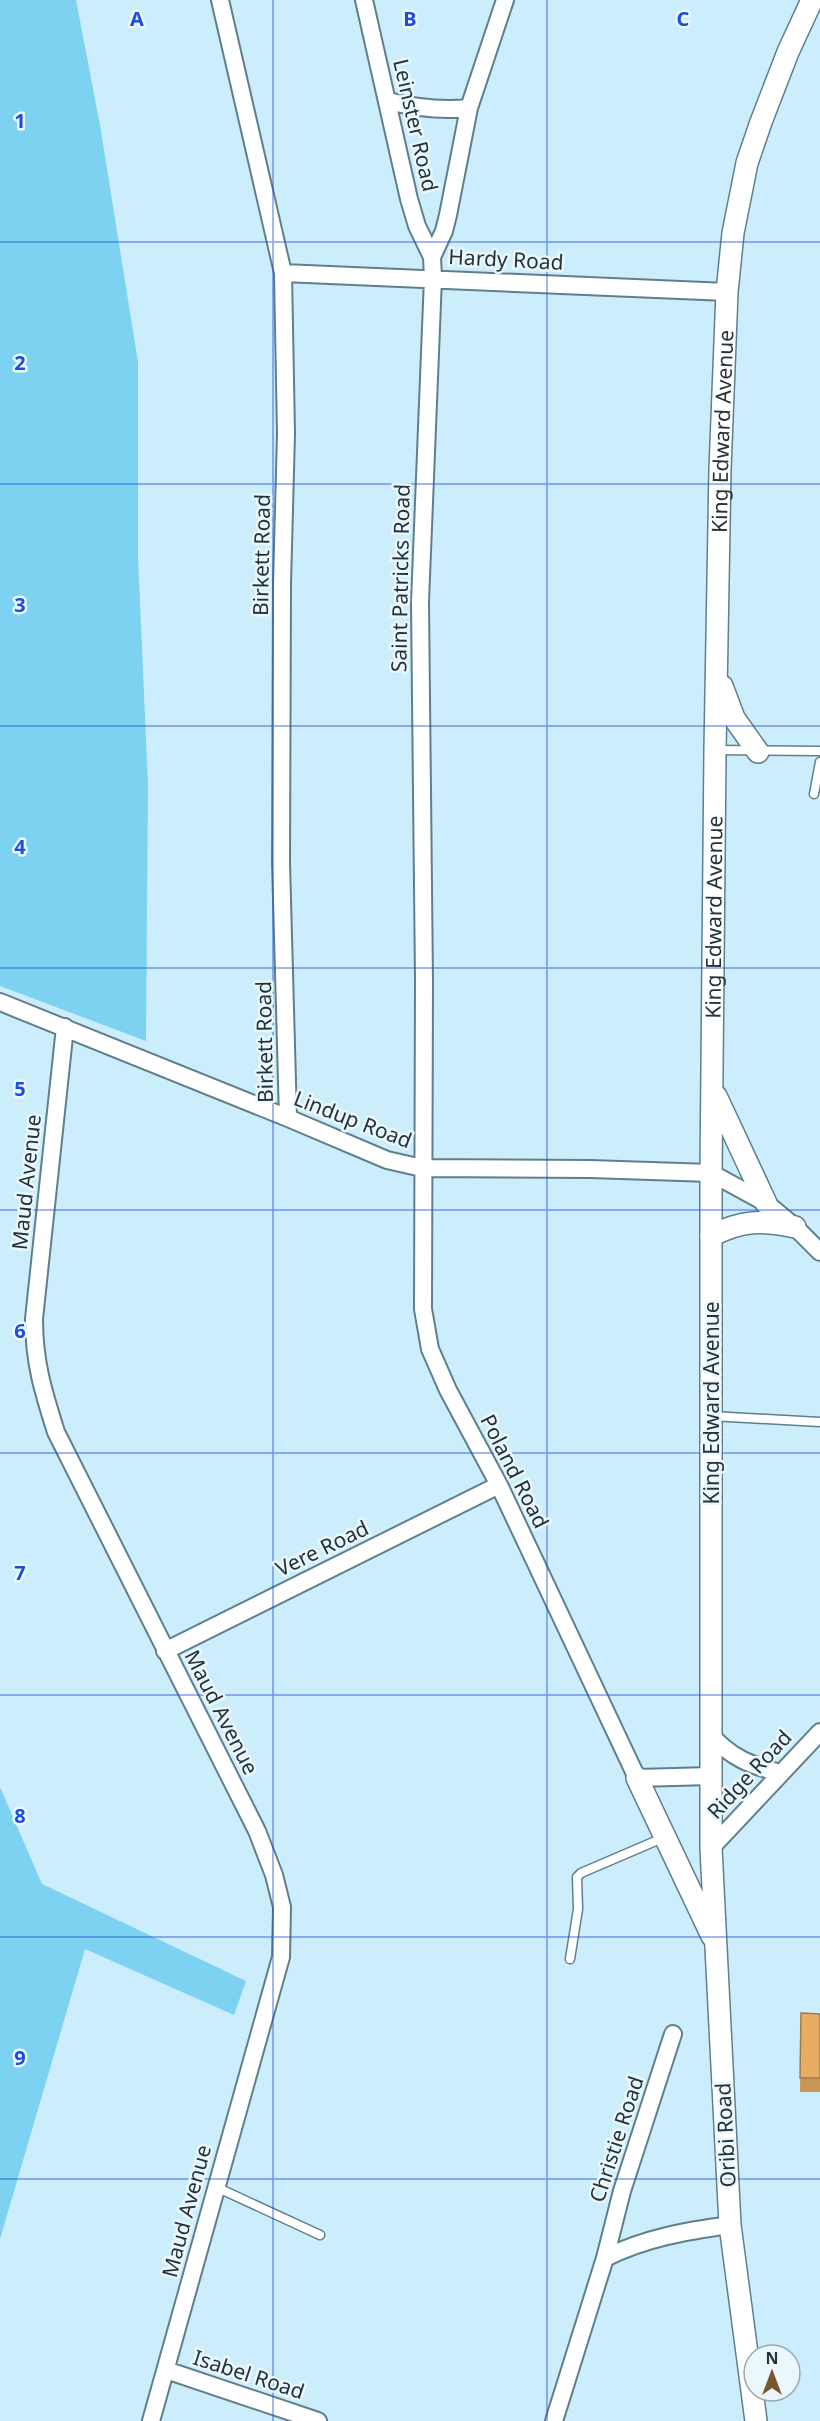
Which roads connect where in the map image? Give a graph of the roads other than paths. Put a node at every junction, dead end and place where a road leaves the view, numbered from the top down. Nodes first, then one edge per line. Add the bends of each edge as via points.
1 (220, 0) edge
2 (364, 0) edge
3 (505, 0) edge
4 (812, 0) edge
5 (388, 101) junction
6 (469, 108) junction
7 (432, 257) junction
8 (284, 273) junction
9 (433, 278) junction
10 (727, 292) junction
11 (716, 668) junction
12 (715, 750) junction
13 (820, 751) edge
14 (758, 752) junction
15 (820, 762) edge
16 (814, 794) dead end
17 (0, 1002) edge
18 (66, 1028) junction
19 (712, 1084) junction
20 (288, 1118) junction
21 (422, 1168) junction
22 (711, 1173) junction
23 (766, 1203) junction
24 (795, 1227) junction
25 (711, 1236) junction
26 (820, 1252) edge
27 (710, 1416) junction
28 (820, 1422) edge
29 (499, 1485) junction
30 (165, 1651) junction
31 (820, 1732) edge
32 (710, 1734) junction
33 (780, 1773) junction
34 (711, 1776) junction
35 (637, 1778) junction
36 (665, 1837) junction
37 (711, 1848) junction
38 (717, 1948) junction
39 (570, 1959) dead end
40 (673, 2034) dead end
41 (216, 2187) junction
42 (730, 2225) junction
43 (320, 2235) dead end
44 (605, 2258) junction
45 (166, 2370) junction
46 (151, 2421) edge
47 (318, 2421) edge
48 (554, 2421) edge
49 (756, 2421) edge

1 - 8 street, Birkett Road
2 - 5 street, Leinster Road
3 - 6 street, Saint Patricks Road
4 - 10 street, King Edward Avenue via 788,52 747,163 733,233
5 - 6 street via 426,110
5 - 7 street, Leinster Road via 409,200
6 - 7 street, Saint Patricks Road via 448,215
7 - 9 street, Saint Patricks Road
8 - 9 street, Hardy Road
8 - 20 street, Birkett Road via 281,828
9 - 10 street, Hardy Road
9 - 21 street, Saint Patricks Road via 420,602
10 - 11 street, King Edward Avenue
11 - 12 street, King Edward Avenue
11 - 14 street via 728,707
12 - 14 lane
12 - 19 street, King Edward Avenue
13 - 14 lane
15 - 16 lane
17 - 18 street, Lindup Road
18 - 20 street, Lindup Road
18 - 30 street, Maud Avenue via 34,1319 39,1381 56,1432
19 - 22 street, King Edward Avenue
19 - 23 street
20 - 21 street, Lindup Road via 387,1160
21 - 22 street, Lindup Road
21 - 29 street, Poland Road via 423,1309 430,1349
22 - 23 street
22 - 25 street, King Edward Avenue
23 - 24 street
24 - 25 street via 748,1222
24 - 26 street
25 - 27 street, King Edward Avenue
27 - 28 lane
27 - 32 street, King Edward Avenue
29 - 30 street, Vere Road
29 - 35 street, Poland Road
30 - 41 street, Maud Avenue via 257,1831 282,1907 281,1957
31 - 33 street, Ridge Road
32 - 33 street via 728,1753
32 - 34 street, King Edward Avenue
33 - 37 street, Ridge Road
34 - 35 street
34 - 37 street, King Edward Avenue
35 - 36 street
36 - 38 street
36 - 39 lane via 577,1877 578,1909
37 - 38 street, Oribi Road
38 - 42 street, Oribi Road
40 - 44 street, Christie Road via 622,2191
41 - 43 lane
41 - 45 street, Maud Avenue
42 - 44 street via 681,2231
42 - 49 street, Oribi Road
44 - 48 street, Christie Road
45 - 46 street, Maud Avenue
45 - 47 street, Isabel Road

